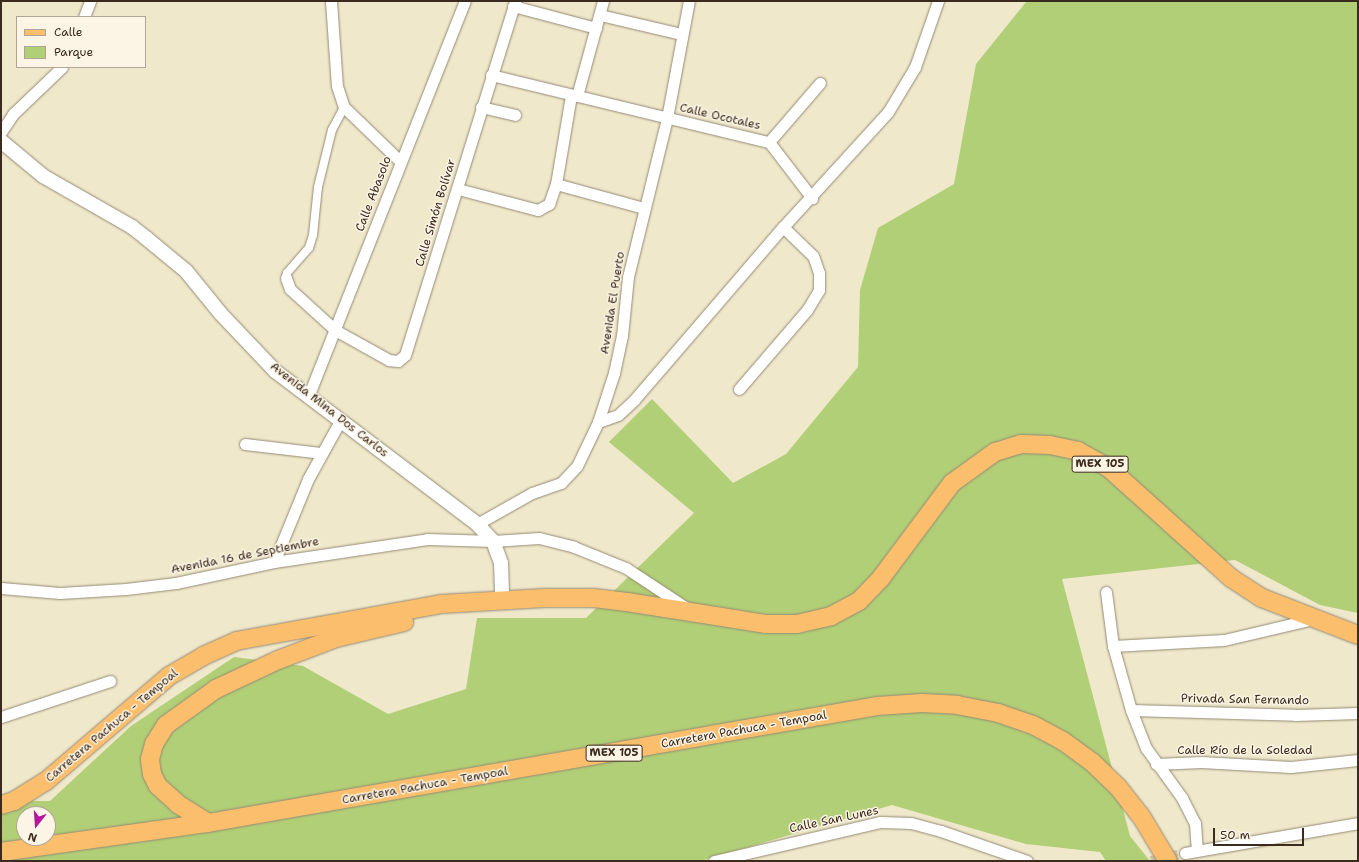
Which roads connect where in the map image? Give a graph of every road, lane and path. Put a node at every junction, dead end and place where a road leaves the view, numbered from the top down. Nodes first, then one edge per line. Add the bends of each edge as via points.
1 (90, 1) edge
2 (331, 1) edge
3 (465, 1) edge
4 (604, 1) edge
5 (689, 1) edge
6 (938, 1) edge
7 (514, 4) edge
8 (600, 15) junction
9 (84, 16) edge
10 (596, 28) junction
11 (681, 34) junction
12 (61, 68) edge
13 (491, 75) junction
14 (820, 83) dead end
15 (574, 95) junction
16 (481, 107) junction
17 (344, 108) junction
18 (515, 115) dead end
19 (667, 118) junction
20 (1, 132) edge
21 (1, 141) edge
22 (769, 142) junction
23 (400, 161) junction
24 (556, 184) junction
25 (458, 189) junction
26 (812, 198) junction
27 (644, 208) junction
28 (783, 227) junction
29 (286, 278) joint
30 (335, 330) junction
31 (739, 389) dead end
32 (308, 397) junction
33 (340, 421) junction
34 (598, 422) junction
35 (245, 444) dead end
36 (322, 453) junction
37 (478, 524) junction
38 (493, 541) junction
39 (274, 562) junction
40 (1, 588) edge
41 (1106, 592) dead end
42 (502, 600) junction
43 (441, 604) junction
44 (691, 611) junction
45 (1312, 619) junction
46 (1358, 635) edge
47 (1113, 646) junction
48 (110, 681) dead end
49 (1131, 710) junction
50 (1358, 713) edge
51 (1, 717) edge
52 (1358, 760) edge
53 (1156, 764) junction
54 (1, 806) edge
55 (208, 823) junction
56 (1358, 823) edge
57 (1197, 849) junction
58 (1, 852) edge
59 (1185, 853) tunnel mouth
60 (714, 861) edge
61 (1027, 861) edge
62 (1168, 861) edge

1 - 9 street
2 - 17 street via 337,86
3 - 23 street, Calle Abasolo via 417,125
4 - 8 street
5 - 11 street, Avenida El Puerto
6 - 26 street via 915,67 888,112
7 - 10 street
7 - 13 street, Calle Simón Bolívar
8 - 10 street
8 - 11 street
10 - 15 street
11 - 19 street, Avenida El Puerto
12 - 20 street via 13,114
13 - 15 street
13 - 16 street, Calle Simón Bolívar
14 - 22 street
15 - 19 street
15 - 24 street
16 - 18 street
16 - 25 street, Calle Simón Bolívar
17 - 23 street
17 - 29 street via 332,130 318,187 313,235 309,248 287,273
19 - 22 street, Calle Ocotales
19 - 27 street, Avenida El Puerto
21 - 32 street, Avenida Mina Dos Carlos via 43,176 132,227 181,267 275,371
22 - 26 street, Calle Ocotales
23 - 30 street, Calle Abasolo
24 - 25 street via 549,204 538,210
24 - 27 street
25 - 30 street, Calle Simón Bolívar via 405,355 398,361 389,360
26 - 28 street
27 - 34 street, Avenida El Puerto via 628,277 619,351
28 - 31 street via 813,256 819,273 819,290 807,310
28 - 34 street via 634,400 618,415
29 - 30 street, Calle Simón Bolívar via 290,289
30 - 32 street, Calle Abasolo
32 - 33 street, Avenida Mina Dos Carlos
33 - 36 street
33 - 37 street, Avenida Mina Dos Carlos
34 - 37 street, Avenida El Puerto via 577,466 561,483 532,493
35 - 36 street
36 - 39 street via 308,479
37 - 38 street, Avenida Mina Dos Carlos
38 - 39 street, Avenida 16 de Septiembre via 427,539
38 - 42 street, Avenida Mina Dos Carlos via 501,563
38 - 44 street via 540,538 574,546 626,568
39 - 40 street, Avenida 16 de Septiembre via 176,583 126,589 60,593
41 - 47 street
42 - 43 main road, Carretera Pachuca - Tempoal / MEX 105
42 - 44 main road, Carretera Pachuca - Tempoal / MEX 105 via 594,598
43 - 54 main road, Carretera Pachuca - Tempoal / MEX 105 via 236,641 203,656 169,676 45,782
43 - 55 main road via 406,622 336,638 278,660 216,688 166,725 154,744 150,759 152,774 158,786 178,804
44 - 45 main road, Carretera Pachuca - Tempoal / MEX 105 via 766,624 797,624 831,616 859,601 881,578 952,483 995,452 1021,444 1050,445 1078,451 1110,469 1231,578 1262,598
45 - 46 main road, MEX 105
45 - 47 street via 1224,640
47 - 49 street
48 - 51 street
49 - 50 street, Privada San Fernando via 1295,715
49 - 53 street via 1146,748
52 - 53 street, Calle Río de la Soledad via 1291,767 1201,762
53 - 57 street via 1182,798 1196,823
55 - 58 main road, Carretera Pachuca - Tempoal / MEX 105
55 - 62 main road, Carretera Pachuca - Tempoal / MEX 105 via 877,706 922,703 957,705 998,713 1033,725 1063,741 1092,762 1118,787 1141,816
56 - 57 street
57 - 59 street
60 - 61 street, Calle San Lunes via 880,822 911,823 940,830

